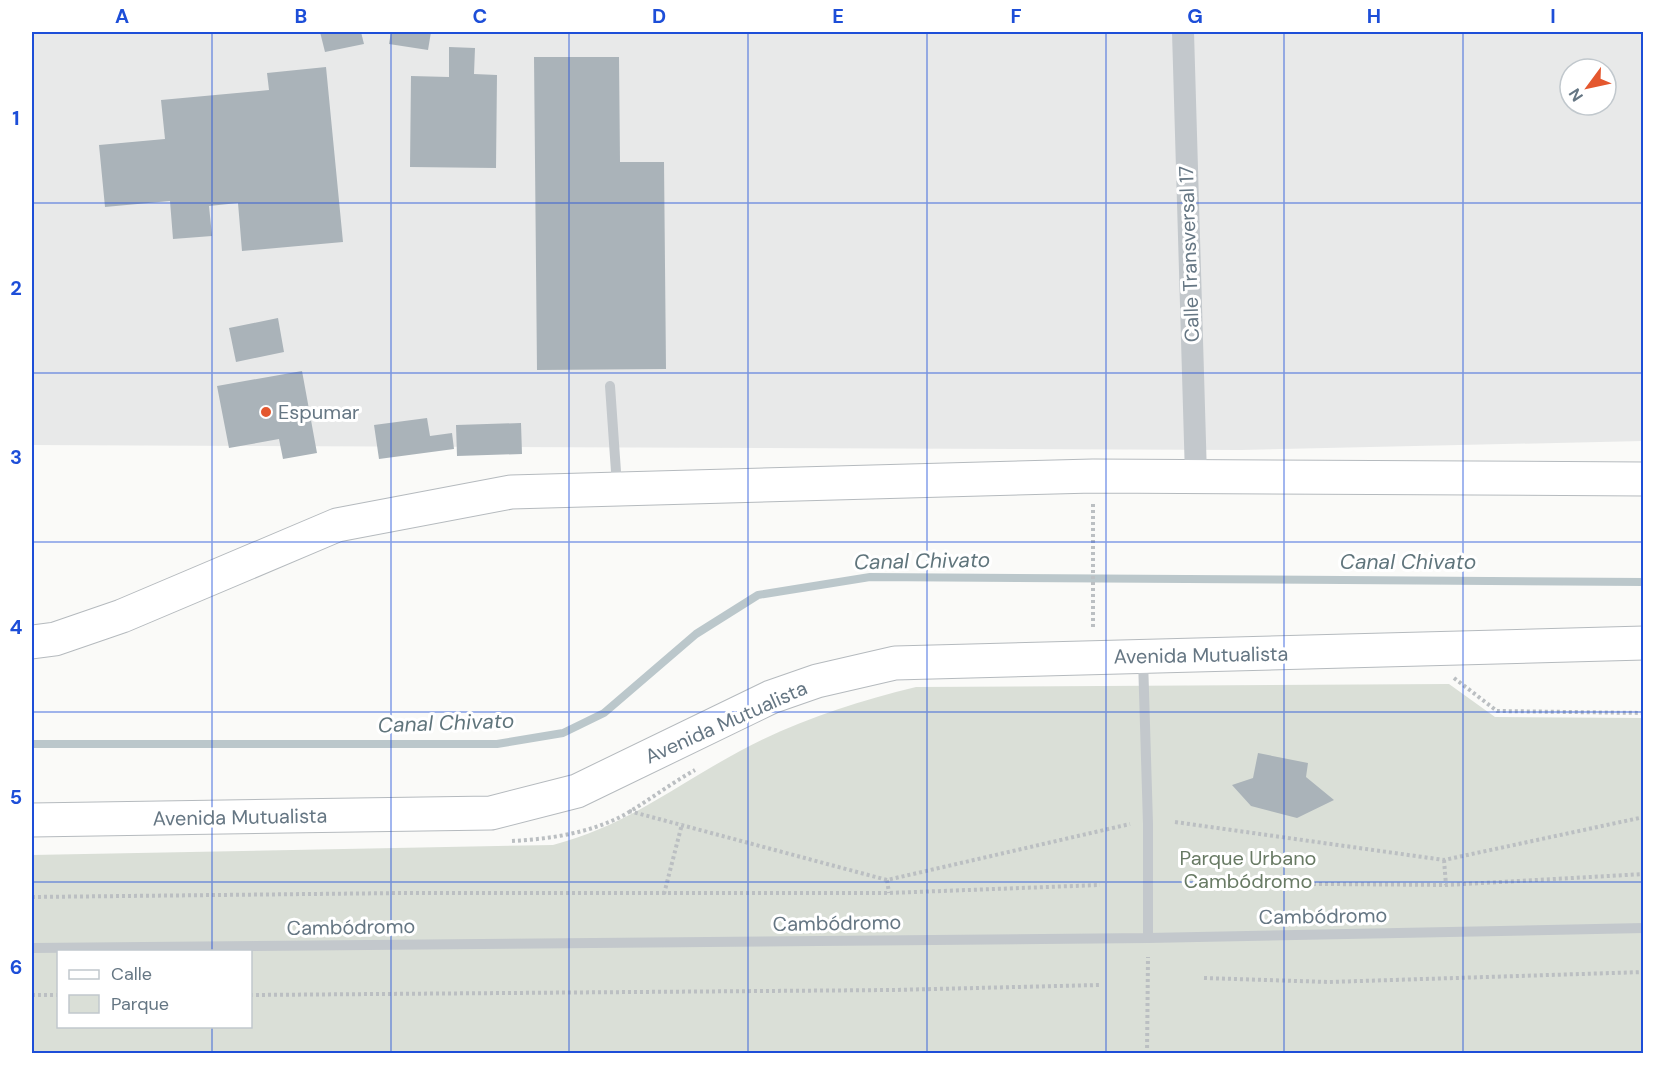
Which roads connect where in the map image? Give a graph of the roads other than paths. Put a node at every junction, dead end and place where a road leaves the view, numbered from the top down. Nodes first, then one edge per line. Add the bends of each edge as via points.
1 (1183, 32) edge
2 (610, 386) dead end
3 (1196, 476) junction
4 (1644, 479) edge
5 (617, 490) junction
6 (32, 642) edge
7 (1644, 643) edge
8 (1143, 656) junction
9 (32, 820) edge
10 (1644, 928) edge
11 (1148, 938) junction
12 (32, 948) edge

1 - 3 street, Calle Transversal 17
2 - 5 lane
3 - 4 main road
3 - 5 main road
5 - 6 main road via 512,492 337,525 122,616 55,639
7 - 8 main road, Avenida Mutualista
8 - 9 main road, Avenida Mutualista via 895,663 817,681 771,697 578,791 491,813
8 - 11 lane
10 - 11 lane, Cambódromo
11 - 12 lane, Cambódromo

